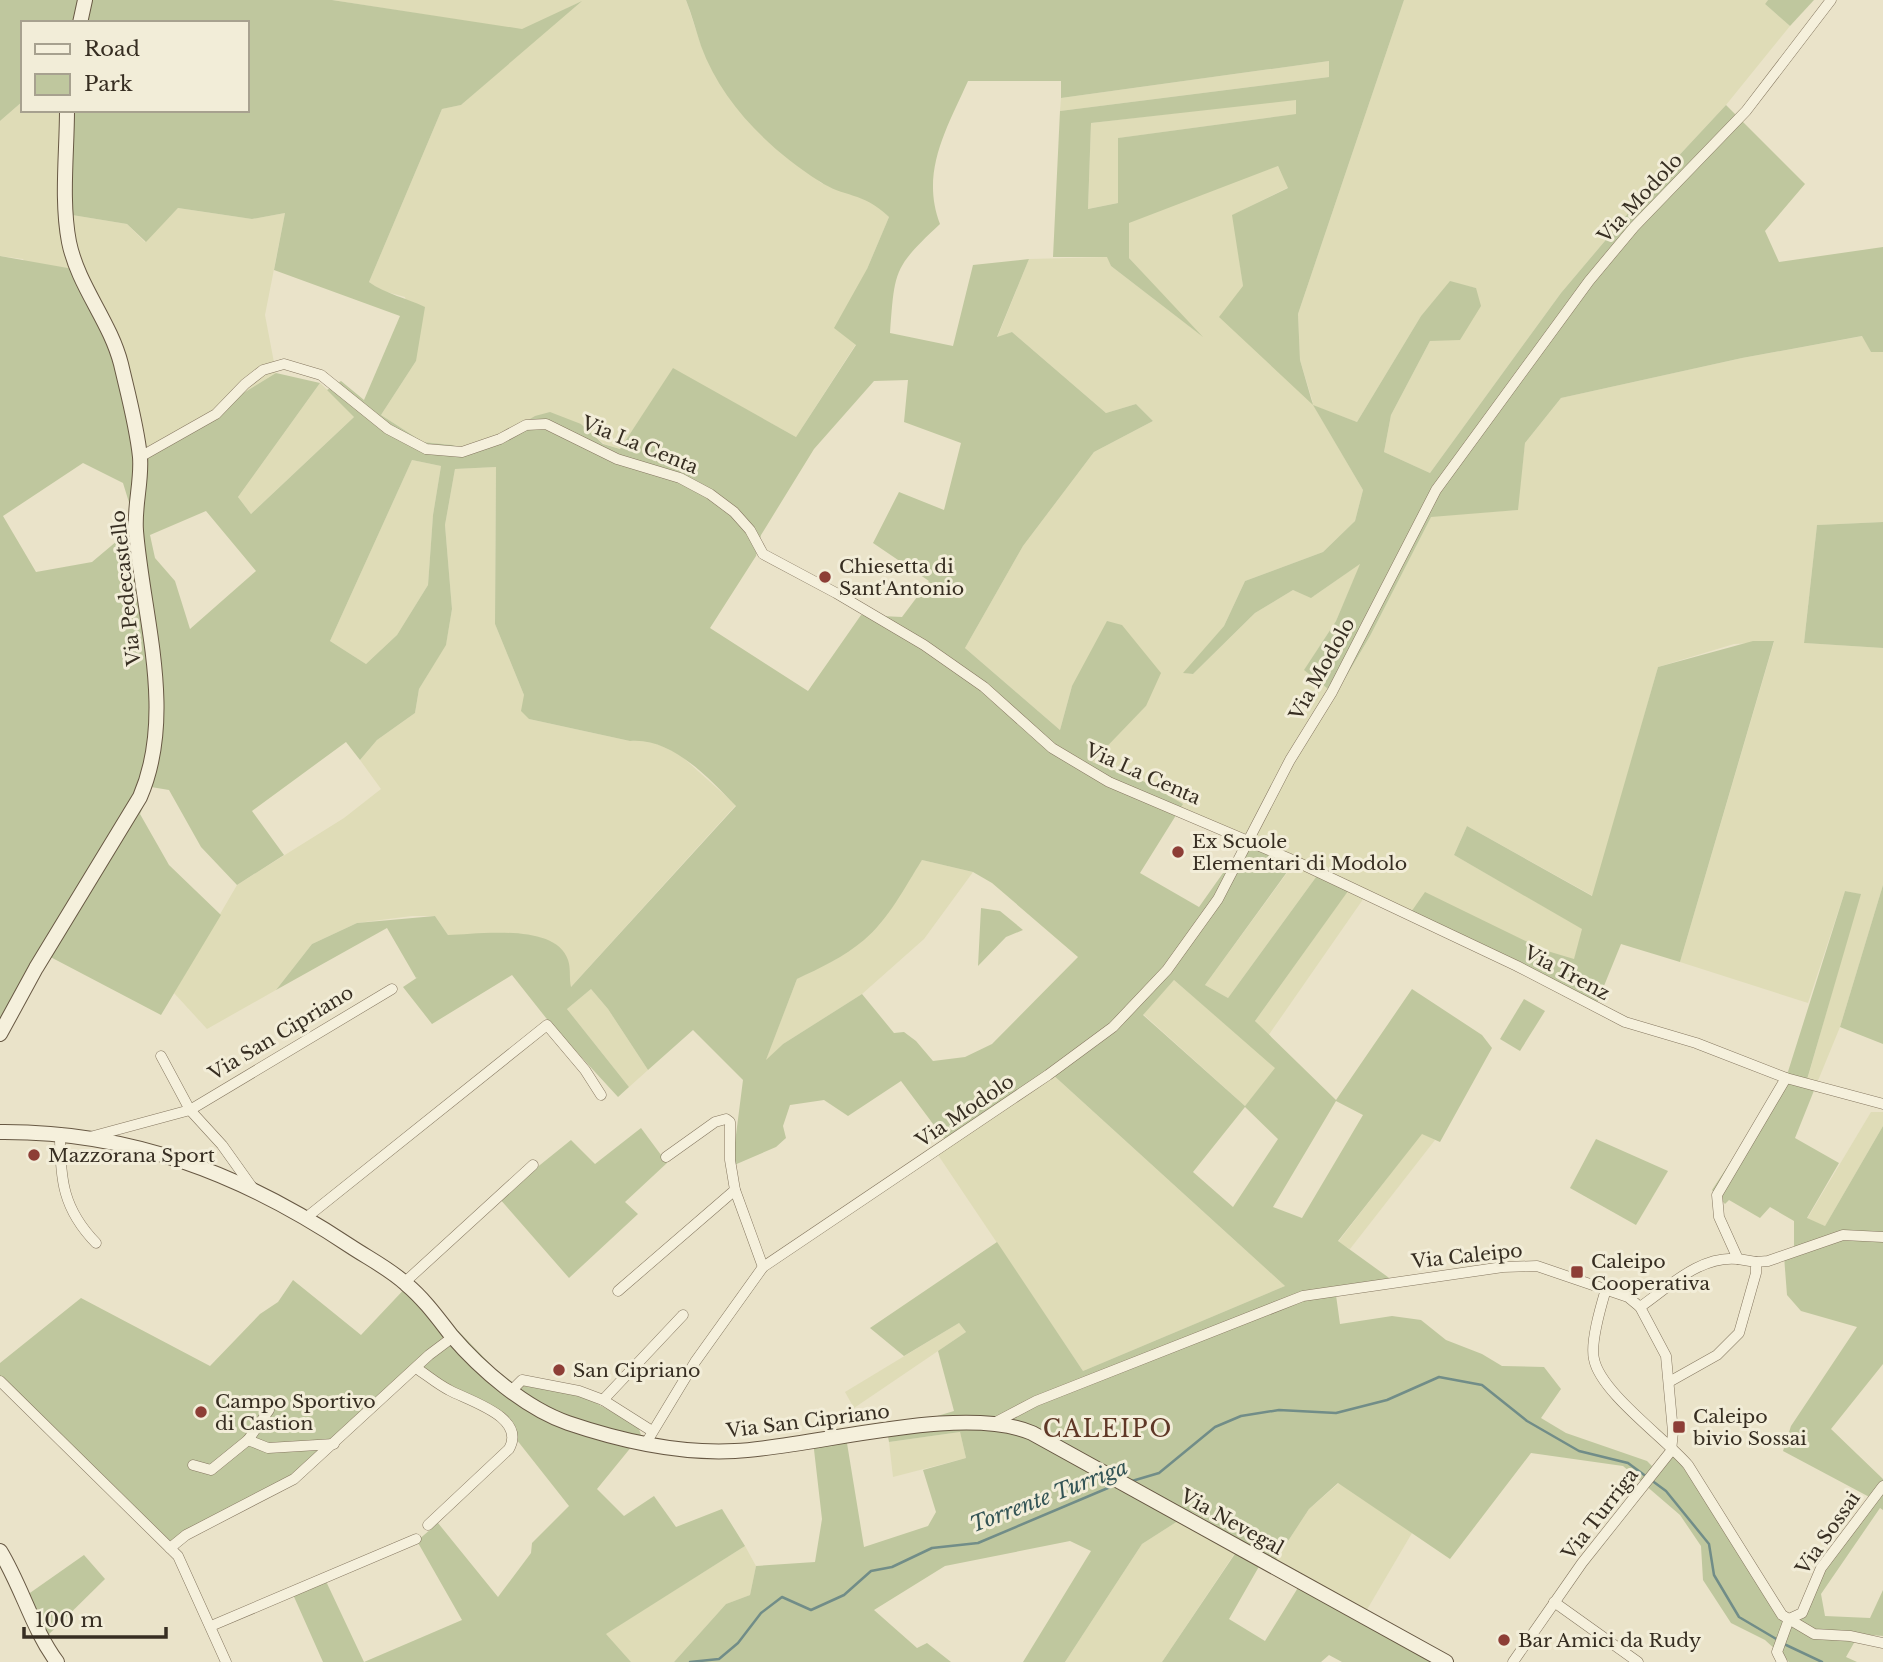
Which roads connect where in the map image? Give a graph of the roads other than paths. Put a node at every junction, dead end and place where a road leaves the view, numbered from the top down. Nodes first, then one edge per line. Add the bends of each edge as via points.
1 (85, 0) edge
2 (1831, 0) edge
3 (80, 21) edge
4 (67, 112) edge
5 (140, 457) junction
6 (1247, 839) junction
7 (392, 989) dead end
8 (0, 1034) edge
9 (161, 1056) dead end
10 (1786, 1078) junction
11 (601, 1095) dead end
12 (1883, 1104) edge
13 (190, 1110) junction
14 (0, 1132) edge
15 (60, 1133) junction
16 (87, 1138) junction
17 (666, 1157) dead end
18 (533, 1165) dead end
19 (252, 1187) junction
20 (735, 1190) junction
21 (307, 1217) junction
22 (1883, 1237) edge
23 (96, 1243) dead end
24 (1738, 1259) junction
25 (1756, 1262) junction
26 (763, 1267) junction
27 (405, 1282) junction
28 (1606, 1289) junction
29 (618, 1291) dead end
30 (1640, 1307) junction
31 (683, 1315) dead end
32 (453, 1337) junction
33 (416, 1368) junction
34 (0, 1381) edge
35 (1669, 1382) junction
36 (512, 1390) junction
37 (603, 1400) junction
38 (269, 1410) dead end
39 (996, 1422) junction
40 (649, 1437) junction
41 (247, 1440) junction
42 (334, 1444) junction
43 (1672, 1446) junction
44 (193, 1465) dead end
45 (1883, 1486) edge
46 (428, 1525) dead end
47 (416, 1539) dead end
48 (170, 1548) junction
49 (0, 1550) edge
50 (1554, 1602) junction
51 (1787, 1623) junction
52 (211, 1626) junction
53 (1883, 1643) edge
54 (57, 1662) edge
55 (226, 1662) edge
56 (1446, 1662) edge
57 (1513, 1662) edge
58 (1637, 1662) edge
59 (1782, 1662) edge

1 - 3 main road
2 - 6 street, Via Modolo via 1746,111 1634,227 1589,281 1436,490 1332,692
4 - 5 main road, Via Pedecastello via 70,244 79,275 115,347
5 - 6 street, Via La Centa via 216,414 253,377 284,364 321,375 388,429 426,449 461,452 526,425 546,424 617,459 680,478 710,494 750,530 763,554 924,645 984,687 1052,748 1081,767
5 - 8 main road, Via Pedecastello via 136,525 154,670 152,768 128,819
6 - 10 street, Via Trenz via 1625,1022
6 - 26 street, Via Modolo via 1218,899 1190,941 1113,1027 994,1113
7 - 13 street, Via San Cipriano
9 - 13 street, Via San Cipriano
10 - 12 street, Via Trenz
10 - 24 street via 1717,1195 1719,1217
11 - 21 street via 547,1026
13 - 16 street, Via San Cipriano
13 - 19 street, Via San Cipriano
14 - 15 main road, Via San Cipriano
15 - 16 main road, Via San Cipriano
15 - 23 street via 67,1202 76,1223
16 - 19 main road, Via San Cipriano via 173,1157
17 - 20 street via 726,1119 731,1125
18 - 27 street
19 - 21 main road, Via San Cipriano
20 - 26 street
20 - 29 street
21 - 27 main road, Via San Cipriano
22 - 25 street via 1843,1235
24 - 25 street
24 - 30 street via 1702,1265
25 - 35 street via 1739,1333 1717,1355
26 - 40 street, Via Modolo via 715,1332
27 - 32 main road, Via San Cipriano
28 - 30 street, Via Caleipo
28 - 39 street, Via Caleipo via 1537,1266 1303,1296 1036,1401
28 - 43 street via 1594,1359 1634,1415
30 - 35 street via 1666,1356
31 - 37 street
32 - 33 street
32 - 36 main road, Via San Cipriano
33 - 42 street
33 - 46 street via 498,1416 513,1437 509,1449
34 - 48 street
35 - 43 street
36 - 37 street, Via San Cipriano via 522,1380
36 - 40 main road, Via San Cipriano via 565,1422
37 - 40 street, Via San Cipriano
38 - 41 street
39 - 40 main road, Via San Cipriano via 928,1426 734,1451 682,1450
39 - 56 main road, Via Nevegal via 1032,1433
41 - 42 street via 268,1448
41 - 44 street via 211,1470
42 - 48 street via 287,1485 186,1535
43 - 50 street, Via Turriga
43 - 51 street
45 - 51 street, Via Sossai via 1821,1568 1802,1613
47 - 52 street
48 - 52 street via 181,1561
49 - 54 main road
50 - 57 street, Via Turriga
50 - 58 street
51 - 53 street via 1814,1634
51 - 59 street via 1777,1649
52 - 55 street

